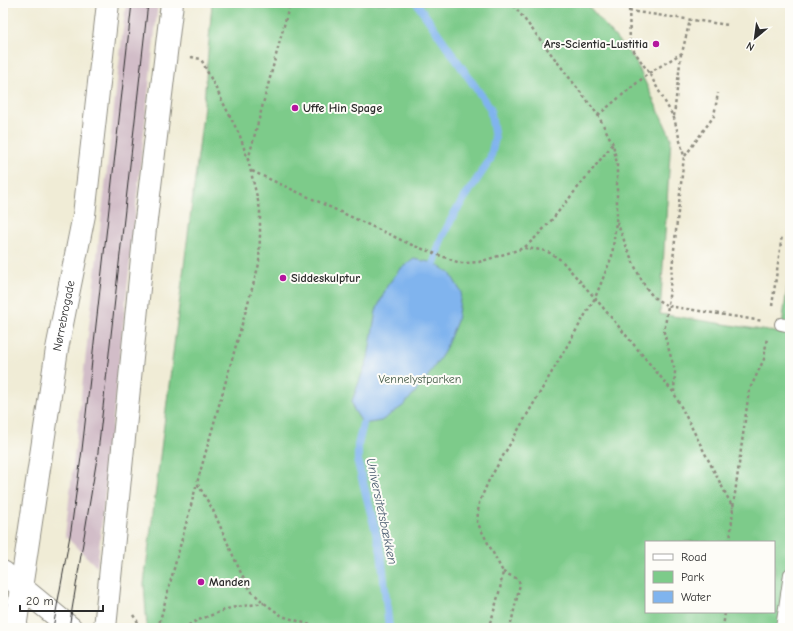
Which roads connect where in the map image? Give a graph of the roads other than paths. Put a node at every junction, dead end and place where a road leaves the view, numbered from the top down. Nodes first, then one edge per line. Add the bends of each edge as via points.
1 (108, 3) edge
2 (172, 3) edge
3 (3, 572) edge
4 (790, 574) edge
5 (20, 586) junction
6 (15, 628) edge
7 (71, 628) edge
8 (105, 628) edge
9 (782, 628) edge

1 - 5 main road, Nørrebrogade via 84,215 58,349
2 - 8 main road
3 - 5 main road
4 - 9 lane
5 - 6 main road, Nørrebrogade
5 - 7 main road

